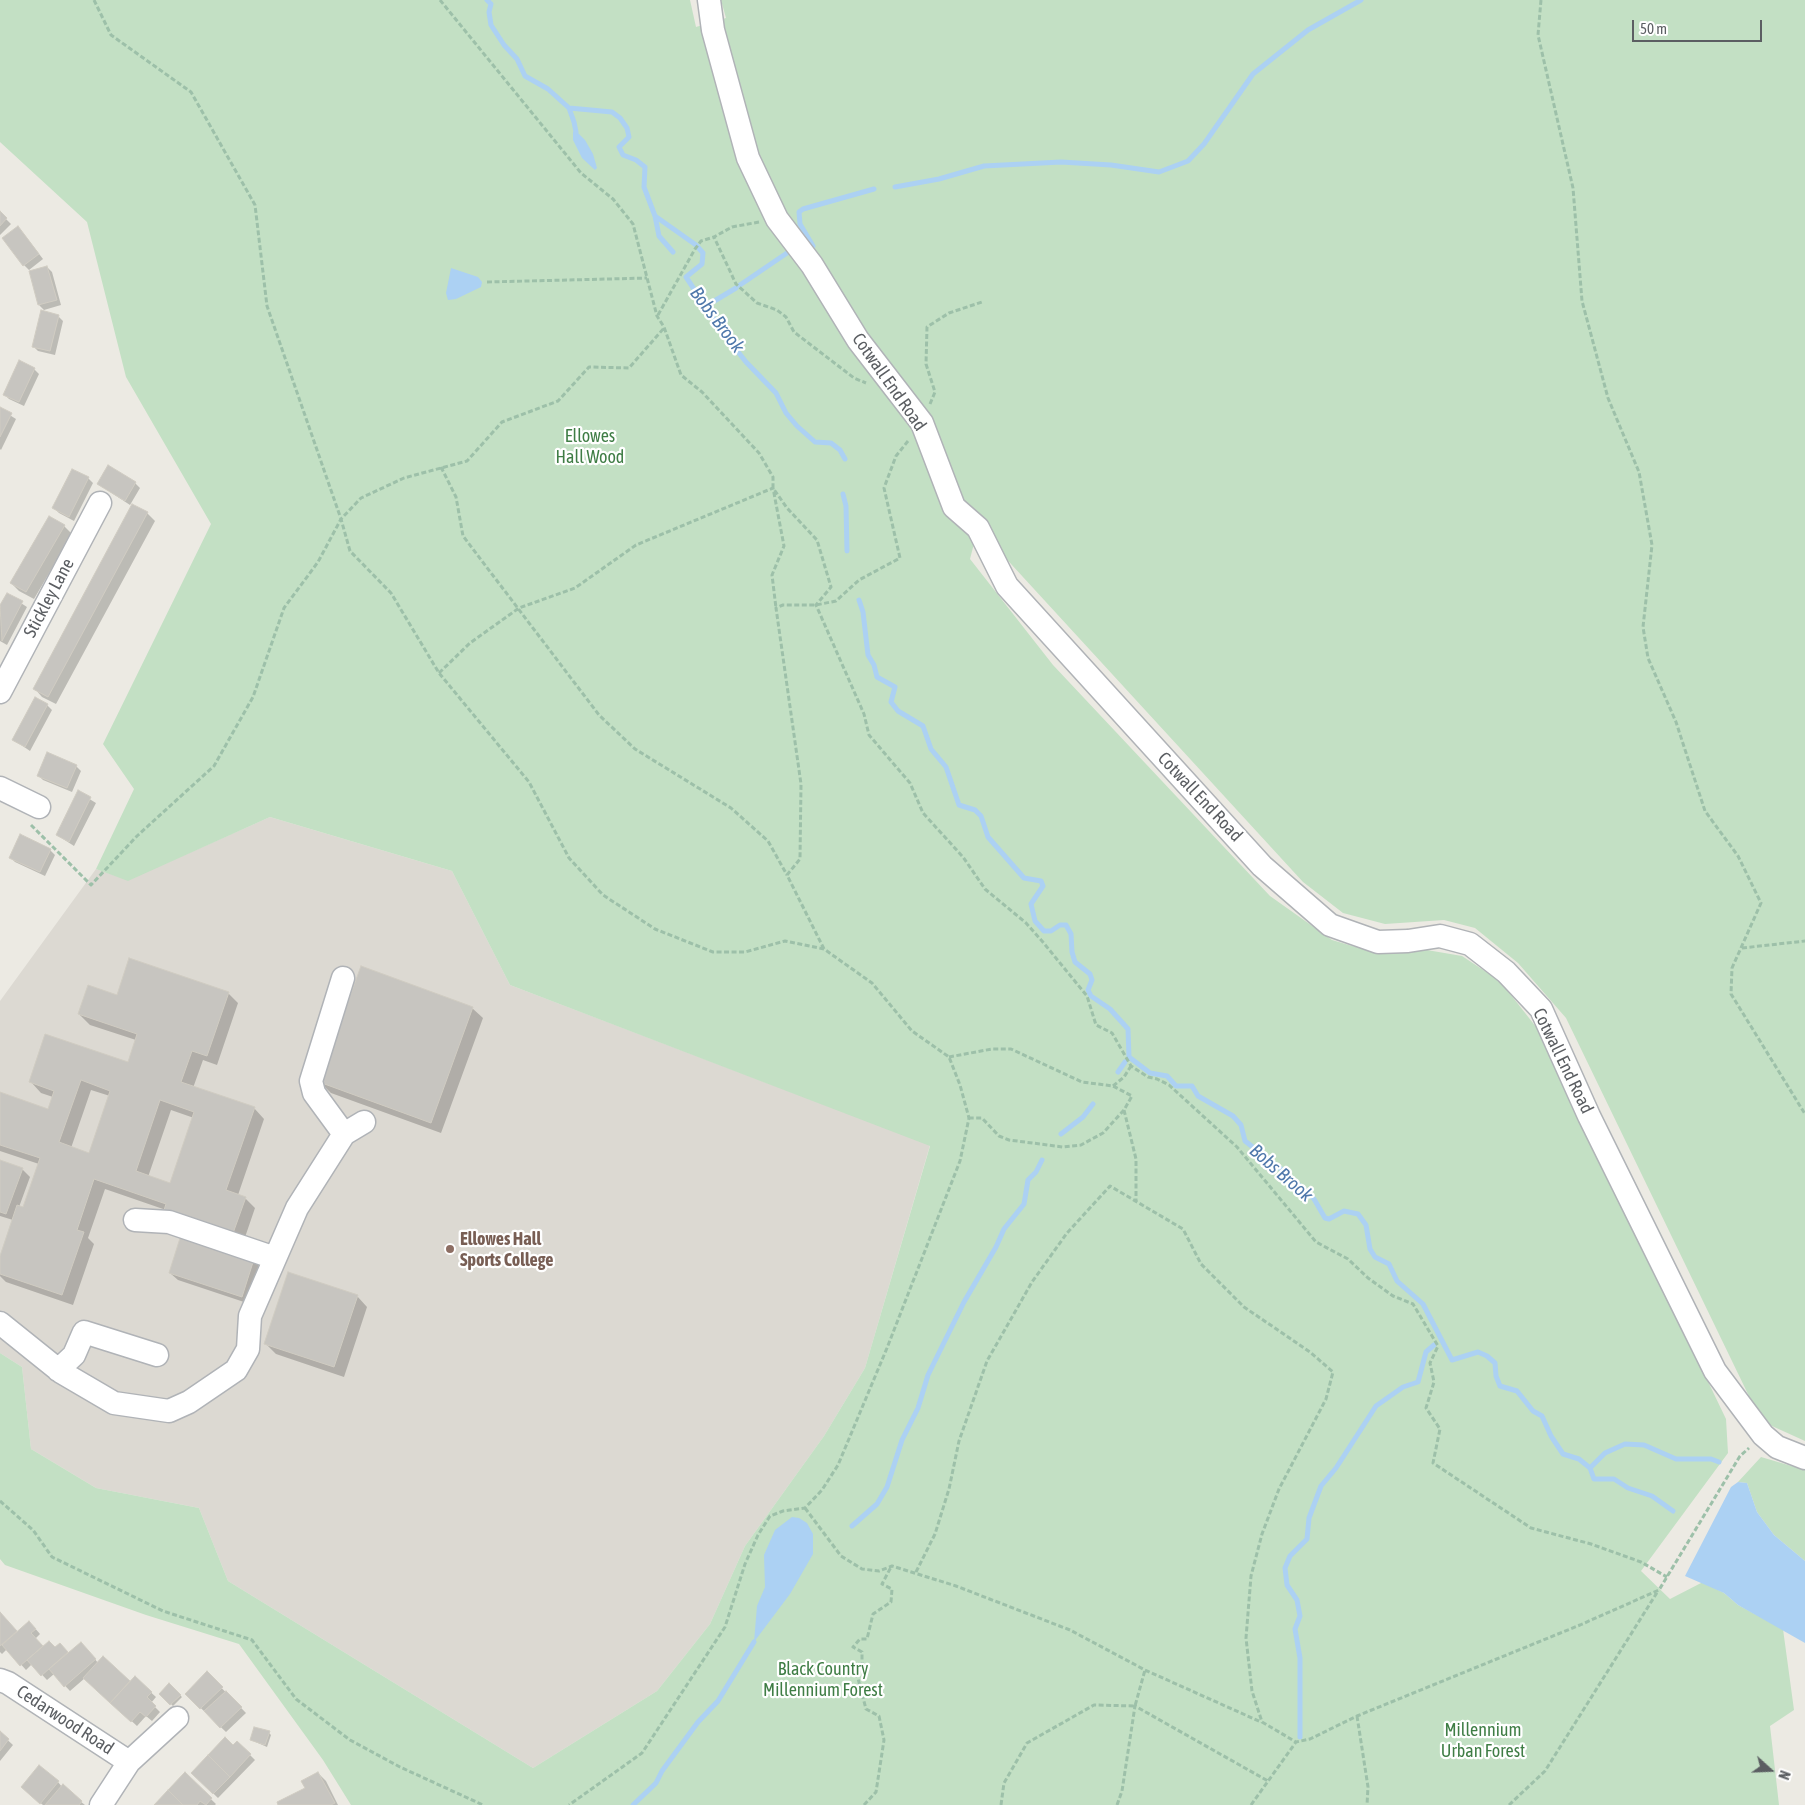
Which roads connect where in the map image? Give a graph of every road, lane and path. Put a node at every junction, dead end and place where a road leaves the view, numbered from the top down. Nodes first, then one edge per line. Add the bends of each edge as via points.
1 (94, 0) edge
2 (440, 0) edge
3 (709, 0) edge
4 (1541, 0) edge
5 (777, 219) junction
6 (714, 237) junction
7 (647, 278) junction
8 (486, 282) dead end
9 (982, 302) dead end
10 (657, 316) junction
11 (664, 327) junction
12 (870, 384) dead end
13 (922, 423) junction
14 (441, 467) junction
15 (773, 488) junction
16 (100, 504) dead end
17 (341, 519) junction
18 (816, 604) junction
19 (519, 608) junction
20 (776, 608) junction
21 (6, 662) edge
22 (439, 673) junction
23 (0, 692) edge
24 (0, 788) edge
25 (39, 807) joint
26 (788, 875) junction
27 (1805, 941) edge
28 (1741, 948) junction
29 (824, 949) junction
30 (343, 978) dead end
31 (949, 1057) junction
32 (1131, 1066) junction
33 (1113, 1086) junction
34 (1124, 1110) junction
35 (1805, 1114) edge
36 (969, 1118) junction
37 (364, 1122) dead end
38 (344, 1134) junction
39 (1136, 1201) junction
40 (135, 1220) dead end
41 (275, 1258) junction
42 (0, 1323) edge
43 (157, 1355) dead end
44 (58, 1370) junction
45 (1763, 1435) junction
46 (1805, 1458) edge
47 (0, 1501) edge
48 (804, 1508) junction
49 (892, 1566) junction
50 (916, 1572) junction
51 (1667, 1578) junction
52 (1659, 1590) junction
53 (1146, 1670) junction
54 (0, 1680) edge
55 (1136, 1706) junction
56 (1357, 1716) junction
57 (177, 1718) dead end
58 (1262, 1722) junction
59 (1296, 1742) junction
60 (129, 1762) junction
61 (1268, 1781) junction
62 (101, 1805) edge
63 (483, 1805) edge
64 (569, 1805) edge
65 (864, 1805) edge
66 (1001, 1805) edge
67 (1118, 1805) edge
68 (1251, 1805) edge
69 (1366, 1805) edge
70 (1509, 1805) edge

1 - 17 path via 111,35 191,92 255,205 267,306
2 - 7 path via 581,173 613,199 633,224
3 - 5 street, Cotwall End Road via 713,30 748,158
4 - 28 path via 1538,35 1573,188 1582,301 1608,398 1639,472 1652,545 1643,626 1648,658 1676,722 1705,811 1738,856 1761,903
5 - 6 path via 732,227
5 - 13 street, Cotwall End Road via 812,265 858,340
6 - 10 path via 701,241 695,249
6 - 12 path via 736,284 746,294 757,303 777,310 786,317 794,332 854,378
7 - 8 path
7 - 10 path
9 - 13 path via 948,313 927,327 926,364 935,392
10 - 11 path
11 - 14 path via 630,368 589,368 558,401 502,422 467,461
11 - 15 path via 681,374 759,453 773,478
13 - 18 path via 896,456 884,488 900,558 859,580 836,601
13 - 45 street, Cotwall End Road via 954,507 978,528 1006,586 1262,866 1330,925 1378,942 1408,942 1440,936 1470,944 1506,972 1541,1009 1589,1116 1714,1371
14 - 17 path via 404,478 360,498
14 - 19 path via 456,497 463,536
15 - 18 path via 817,540 831,587
15 - 19 path via 636,545 576,588
15 - 20 path via 784,546 772,575
16 - 21 street, Stickley Lane
17 - 22 path via 350,551 392,593
17 - 25 path via 318,562 284,608 253,697 214,766 137,836 92,885 28,822
18 - 20 path
18 - 32 path via 864,714 869,735 910,783 923,813 963,857 985,889 1026,923 1087,996 1096,1025 1112,1033
19 - 22 path via 470,643
19 - 26 path via 599,715 635,749 731,808 768,841
20 - 26 path via 800,784 800,859
21 - 23 street, Stickley Lane
22 - 29 path via 529,782 569,858 603,895 655,929 713,952 745,952 785,942
24 - 25 street
26 - 29 path
27 - 28 path
28 - 35 path via 1732,968 1731,994
29 - 31 path via 872,982 912,1031
30 - 38 street via 310,1081 314,1093
31 - 33 path via 1011,1049 1082,1082
31 - 36 path
32 - 33 path
32 - 51 path via 1169,1085 1237,1147 1316,1242 1348,1259 1393,1296 1413,1304 1438,1346 1430,1362 1434,1382 1426,1408 1440,1429 1433,1463 1531,1528 1641,1562
33 - 34 path via 1132,1096
34 - 36 path via 1095,1139 1063,1147 1009,1140 999,1136 982,1118
34 - 39 path via 1136,1159
36 - 48 path via 960,1161 838,1465 822,1490
37 - 38 street
38 - 41 street via 297,1208
39 - 50 path via 1110,1186 1067,1233 1032,1282 988,1360 959,1441 935,1534
39 - 58 path via 1183,1229 1201,1264 1244,1307 1310,1352 1333,1372 1326,1399 1279,1489 1251,1576 1246,1638 1252,1690
40 - 41 street via 169,1222
41 - 44 street via 250,1316 248,1350 236,1370 189,1402 169,1411 114,1403
42 - 44 street
43 - 44 street via 84,1332 74,1355
45 - 46 street, Cotwall End Road via 1777,1448
45 - 51 path via 1740,1456
47 - 63 path via 33,1530 52,1557 163,1612 252,1640 296,1699 350,1740
48 - 49 path via 841,1556 862,1569 879,1571
48 - 64 path via 783,1511 770,1516 766,1522 745,1564 725,1627 642,1753
49 - 50 path
49 - 65 path via 882,1584 892,1588 890,1602 873,1614 868,1638 860,1639 853,1647 862,1652 862,1664 855,1667 866,1708 879,1716 884,1740 876,1792
50 - 53 path via 1070,1630
51 - 52 path
52 - 56 path
52 - 70 path via 1545,1770
53 - 55 path
53 - 58 path
54 - 60 street, Cedarwood Road
55 - 61 path
55 - 66 path via 1094,1705 1027,1743 1004,1783
55 - 67 path
56 - 59 path via 1310,1739
56 - 69 path via 1368,1788
57 - 60 street, Cedarwood Road
58 - 59 path
59 - 61 path
60 - 62 street, Cedarwood Road
61 - 68 path

